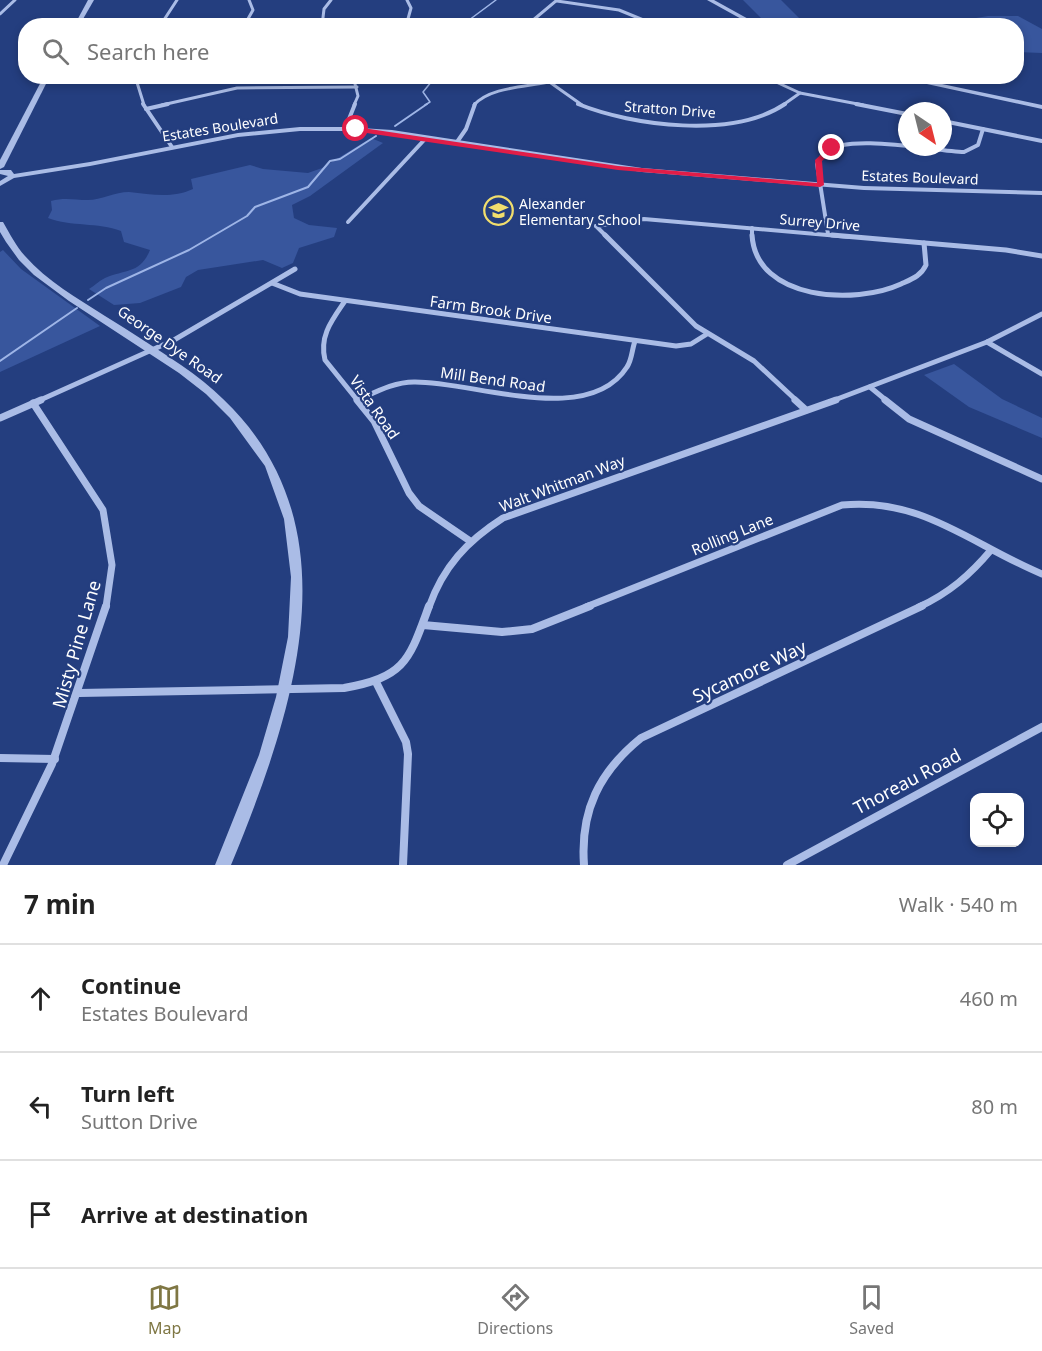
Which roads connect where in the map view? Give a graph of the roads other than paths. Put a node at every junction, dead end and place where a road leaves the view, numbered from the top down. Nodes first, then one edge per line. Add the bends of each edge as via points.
1 (15, 0) edge
2 (91, 0) edge
3 (177, 0) edge
4 (249, 0) edge
5 (331, 0) edge
6 (407, 0) edge
7 (557, 0) edge
8 (710, 0) edge
9 (0, 14) edge
10 (81, 18) edge
11 (165, 18) edge
12 (248, 18) edge
13 (323, 18) edge
14 (408, 18) edge
15 (536, 18) edge
16 (638, 18) edge
17 (744, 18) edge
18 (42, 84) edge
19 (136, 84) edge
20 (356, 84) edge
21 (540, 84) edge
22 (551, 84) edge
23 (780, 84) edge
24 (931, 84) edge
25 (357, 87) junction
26 (800, 93) junction
27 (1042, 107) edge
28 (146, 109) junction
29 (898, 112) edge
30 (952, 123) edge
31 (345, 129) junction
32 (983, 129) junction
33 (426, 138) junction
34 (1042, 141) edge
35 (457, 142) junction
36 (172, 147) junction
37 (0, 167) edge
38 (0, 172) edge
39 (12, 176) junction
40 (0, 183) edge
41 (820, 185) junction
42 (1042, 193) edge
43 (348, 222) dead end
44 (0, 224) edge
45 (752, 228) junction
46 (828, 234) junction
47 (924, 243) junction
48 (1042, 256) edge
49 (295, 268) dead end
50 (272, 283) junction
51 (345, 301) junction
52 (1042, 314) edge
53 (707, 334) junction
54 (635, 341) junction
55 (987, 342) junction
56 (152, 351) junction
57 (1042, 374) edge
58 (870, 387) junction
59 (358, 400) junction
60 (33, 403) junction
61 (806, 410) junction
62 (0, 418) edge
63 (1042, 479) edge
64 (470, 542) junction
65 (991, 550) junction
66 (1042, 574) edge
67 (423, 626) junction
68 (376, 682) junction
69 (286, 689) junction
70 (79, 693) junction
71 (1042, 727) edge
72 (0, 758) edge
73 (55, 759) junction
74 (3, 865) edge
75 (223, 865) edge
76 (403, 865) edge
77 (584, 865) edge
78 (787, 865) edge

1 - 9 street
2 - 10 street
3 - 11 street
4 - 12 street via 253,7
5 - 13 street
6 - 14 street via 411,8
7 - 15 street
7 - 16 street via 619,10
8 - 17 street
18 - 37 street
19 - 28 street
20 - 25 street
21 - 35 street via 482,98 474,106 468,131
22 - 26 street, Stratton Drive via 570,99 598,112 699,124 762,116
23 - 26 street
24 - 27 street
25 - 28 street via 237,88
25 - 31 street via 356,104
26 - 29 street
28 - 36 street
30 - 32 street
31 - 33 street, Estates Boulevard
31 - 36 street, Estates Boulevard via 262,132
32 - 34 street
32 - 41 street via 978,146 964,152 874,144 838,146 818,160
33 - 35 street, Estates Boulevard
33 - 43 street
35 - 41 street, Estates Boulevard via 618,168
36 - 39 street, Estates Boulevard
38 - 39 street
39 - 40 street
41 - 42 street, Estates Boulevard
41 - 46 street
44 - 56 street, George Dye Road via 18,253 42,276
45 - 46 street, Surrey Drive
45 - 47 street via 755,254 765,268 795,286 836,296 873,294 918,276 928,261
45 - 53 street, Surrey Drive via 644,219 596,225 686,318
46 - 47 street, Surrey Drive
47 - 48 street, Surrey Drive
49 - 50 street
50 - 51 street, Farm Brook Drive via 300,294
50 - 56 street
51 - 54 street, Farm Brook Drive
51 - 59 street, Vista Road via 323,337 322,351
52 - 55 street, Walt Whitman Way
53 - 54 street, Farm Brook Drive via 691,344 676,346
53 - 61 street via 754,361
54 - 59 street, Mill Bend Road via 621,375 602,388 575,397 546,399 416,382 391,386
55 - 57 street
55 - 58 street, Walt Whitman Way
56 - 60 street
56 - 69 street, George Dye Road via 220,400 249,433 273,474 289,522 297,579 294,645
58 - 61 street, Walt Whitman Way
58 - 63 street via 909,419
59 - 64 street, Vista Road via 385,440 419,506
60 - 62 street
60 - 70 street, Misty Pine Lane via 95,495 109,530 112,563 108,600
61 - 64 street, Walt Whitman Way via 522,509 502,518
64 - 67 street, Walt Whitman Way via 444,573
65 - 66 street, Rolling Lane
65 - 67 street, Rolling Lane via 913,510 884,502 856,501 532,629 502,632
65 - 77 street, Sycamore Way via 970,575 939,598 641,738 622,752 606,769 588,807 583,830
67 - 68 street, Walt Whitman Way via 409,657
68 - 69 street, Walt Whitman Way via 352,687
68 - 76 street via 406,742 408,754
69 - 70 street, Walt Whitman Way
69 - 75 street, George Dye Road via 264,764
70 - 73 street, Misty Pine Lane
71 - 78 street, Thoreau Road
72 - 73 street
73 - 74 street, Misty Pine Lane

